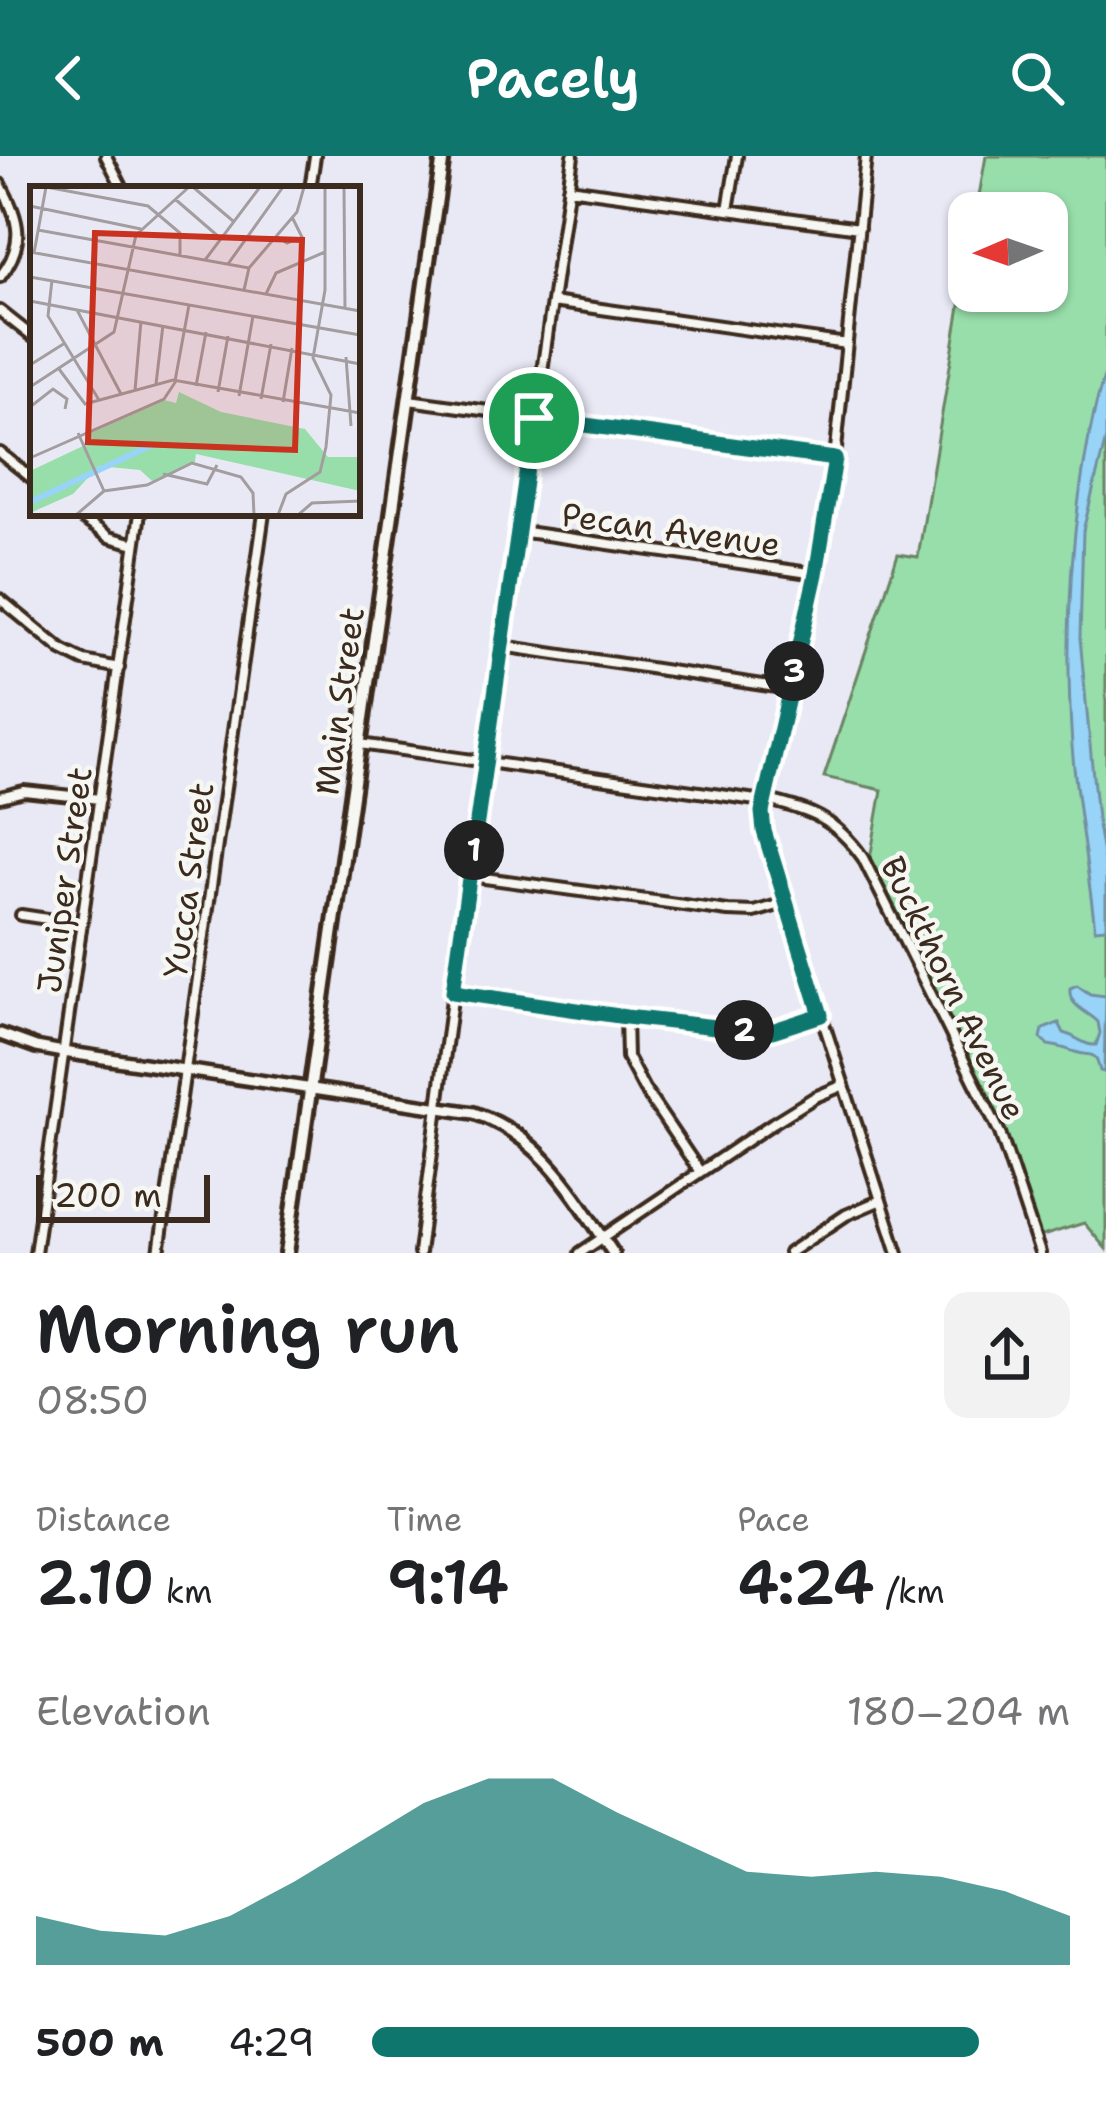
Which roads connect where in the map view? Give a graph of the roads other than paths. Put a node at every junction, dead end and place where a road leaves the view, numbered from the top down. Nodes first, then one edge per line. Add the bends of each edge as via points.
1 (106, 156) edge
2 (314, 156) edge
3 (443, 156) edge
4 (573, 156) edge
5 (736, 156) edge
6 (866, 156) edge
7 (0, 184) edge
8 (121, 186) edge
9 (310, 186) edge
10 (568, 188) junction
11 (728, 210) junction
12 (859, 228) junction
13 (0, 277) edge
14 (552, 302) junction
15 (0, 310) edge
16 (30, 335) edge
17 (847, 344) junction
18 (409, 400) junction
19 (534, 418) junction
20 (0, 453) edge
21 (835, 459) junction
22 (30, 477) edge
23 (79, 516) edge
24 (140, 516) edge
25 (264, 516) edge
26 (519, 531) junction
27 (135, 544) junction
28 (816, 574) junction
29 (0, 599) edge
30 (502, 646) junction
31 (119, 668) junction
32 (790, 689) junction
33 (360, 744) junction
34 (486, 763) junction
35 (0, 797) edge
36 (100, 799) junction
37 (764, 800) junction
38 (470, 875) junction
39 (785, 903) junction
40 (21, 915) dead end
41 (81, 924) junction
42 (453, 992) junction
43 (821, 1015) junction
44 (626, 1017) junction
45 (0, 1034) edge
46 (63, 1052) junction
47 (184, 1070) junction
48 (844, 1085) junction
49 (310, 1088) junction
50 (438, 1108) junction
51 (700, 1172) junction
52 (880, 1200) junction
53 (603, 1238) junction
54 (35, 1253) edge
55 (159, 1253) edge
56 (287, 1253) edge
57 (419, 1253) edge
58 (580, 1253) edge
59 (613, 1253) edge
60 (789, 1253) edge
61 (898, 1253) edge
62 (1040, 1253) edge

1 - 8 street
2 - 9 street
3 - 18 main road, Main Street
4 - 10 street
5 - 11 street
6 - 12 street
7 - 13 street via 18,237
10 - 11 street
10 - 14 street
11 - 12 street
12 - 17 street
14 - 17 street
14 - 19 street
15 - 16 street
17 - 21 street
18 - 19 street
18 - 33 main road, Main Street
19 - 21 street
19 - 26 street
20 - 22 street
21 - 28 street
23 - 27 street
24 - 27 street, Juniper Street
25 - 47 street, Yucca Street
26 - 28 street, Pecan Avenue
26 - 30 street
27 - 31 street, Juniper Street
28 - 32 street
29 - 31 street via 62,650
30 - 32 street
30 - 34 street
31 - 36 street, Juniper Street
32 - 37 street
33 - 34 street, Buckthorn Avenue
33 - 49 main road, Main Street
34 - 37 street, Buckthorn Avenue
34 - 38 street
35 - 36 street via 24,790
36 - 41 street, Juniper Street
37 - 39 street via 764,831
37 - 62 street, Buckthorn Avenue via 819,816 862,858 1000,1133
38 - 39 street via 728,911
38 - 42 street
39 - 43 street
40 - 41 street
41 - 46 street, Juniper Street
42 - 44 street
42 - 50 street
43 - 44 street via 772,1031
43 - 48 street
44 - 51 street via 627,1058
45 - 46 street
46 - 47 street
46 - 54 street, Juniper Street
47 - 49 street
47 - 55 street, Yucca Street
48 - 51 street
48 - 52 street
49 - 50 street
49 - 56 main road, Main Street
50 - 53 street via 488,1118 530,1143
50 - 57 street
51 - 53 street
52 - 60 street
52 - 61 street
53 - 58 street
53 - 59 street

